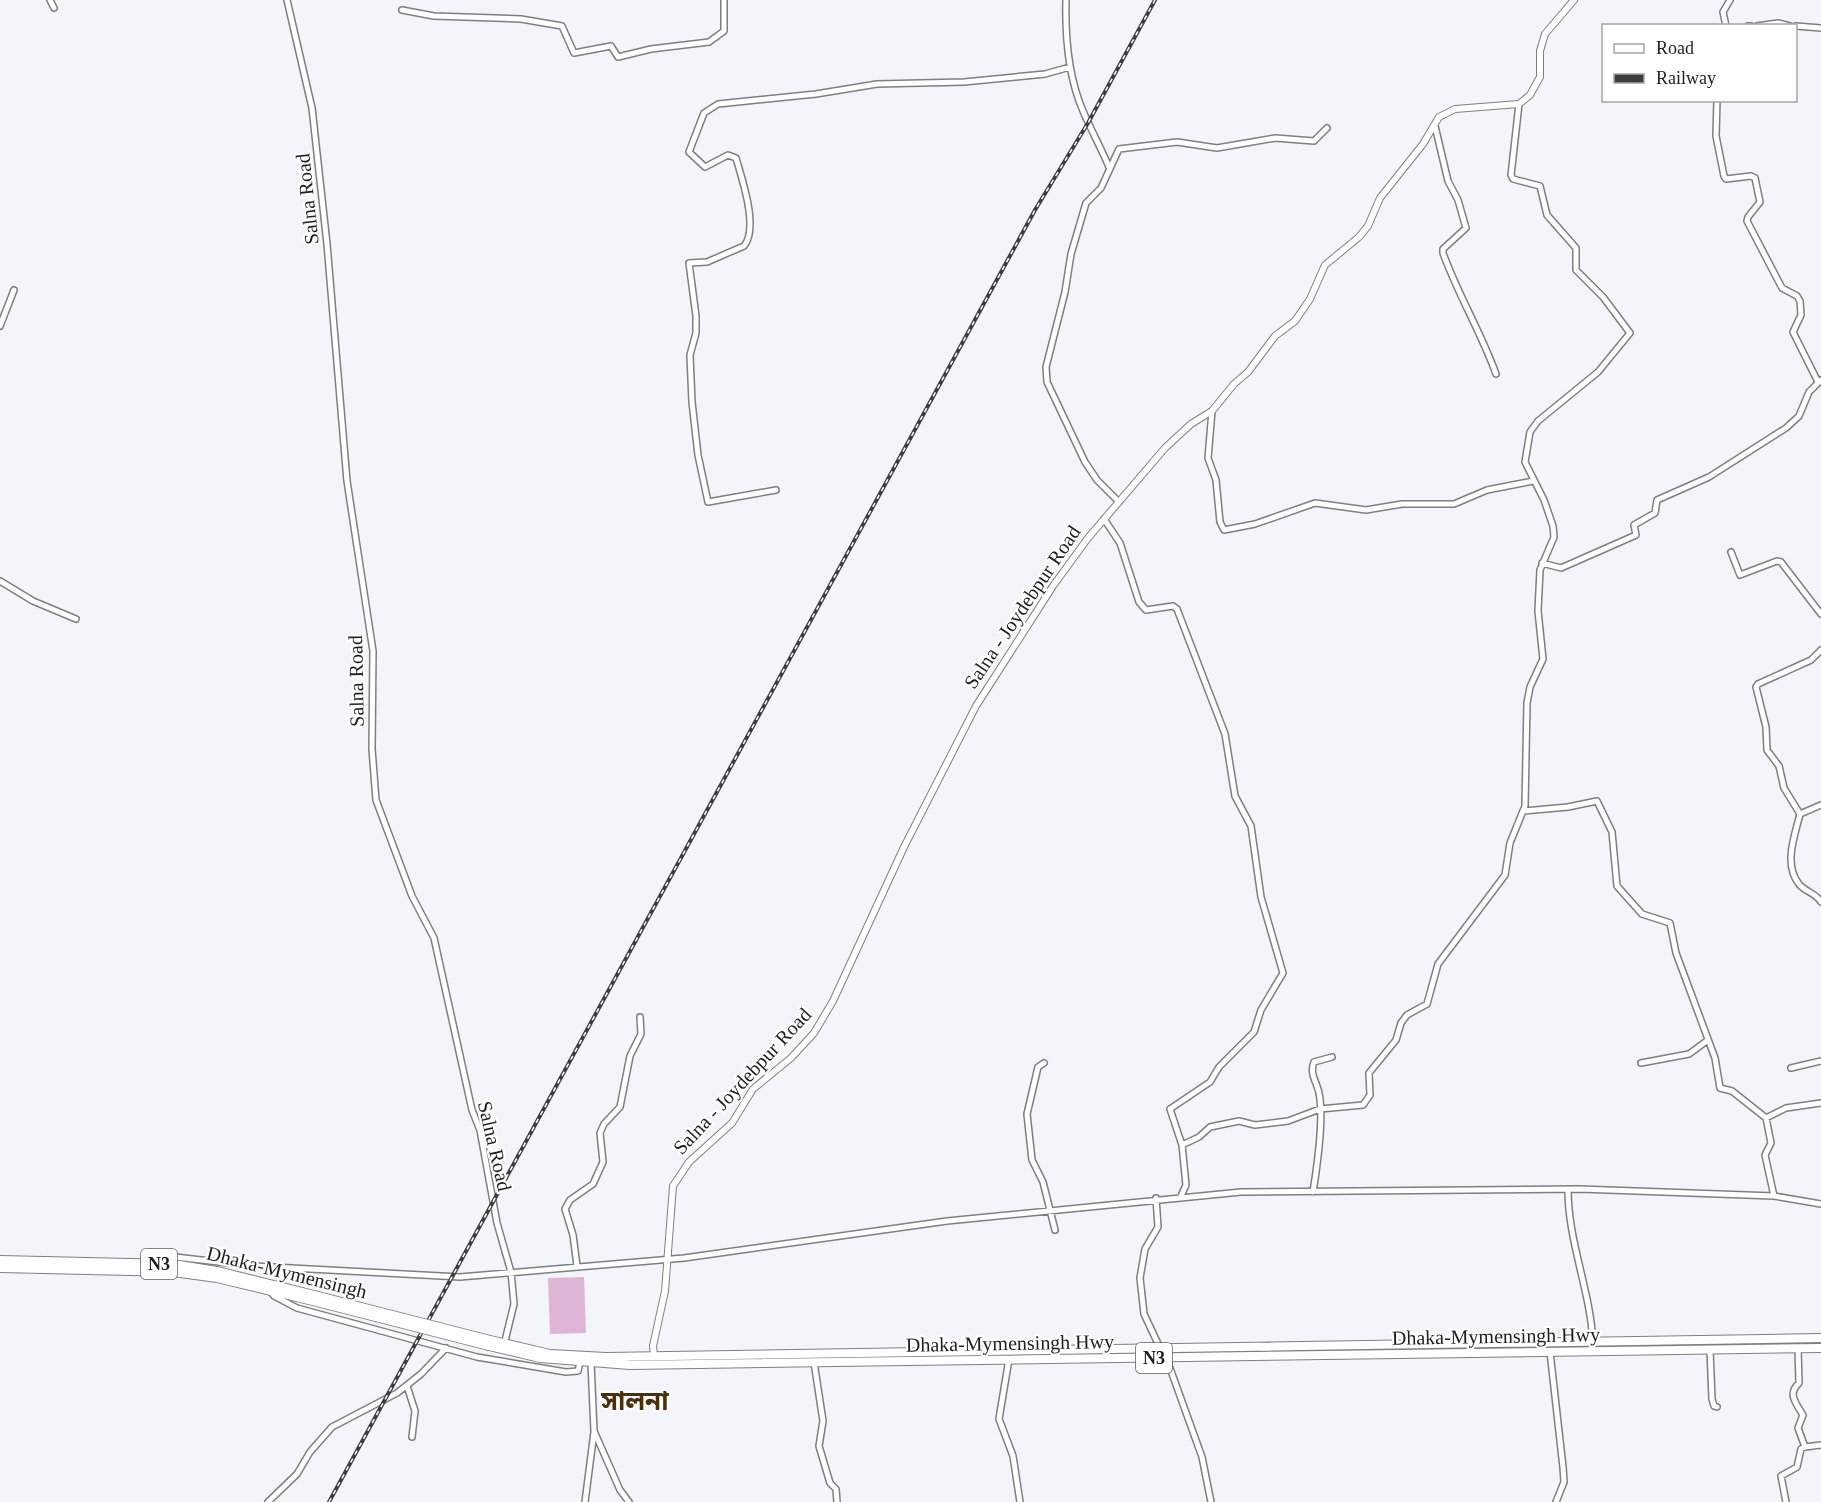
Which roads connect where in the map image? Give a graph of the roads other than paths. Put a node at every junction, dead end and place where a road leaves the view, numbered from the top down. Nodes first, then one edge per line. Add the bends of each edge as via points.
1 (50, 0) edge
2 (287, 0) edge
3 (724, 0) edge
4 (1066, 0) edge
5 (1574, 0) edge
6 (1730, 0) edge
7 (54, 8) dead end
8 (402, 10) dead end
9 (1726, 24) edge
10 (1797, 26) edge
11 (1821, 28) edge
12 (1070, 67) junction
13 (1717, 102) edge
14 (1519, 104) junction
15 (1435, 126) junction
16 (1327, 128) dead end
17 (1109, 167) junction
18 (14, 290) dead end
19 (0, 326) edge
20 (1496, 374) dead end
21 (1820, 381) edge
22 (1212, 411) junction
23 (1533, 481) junction
24 (776, 490) dead end
25 (1119, 502) junction
26 (1104, 519) junction
27 (1731, 552) dead end
28 (1542, 563) junction
29 (0, 581) edge
30 (1821, 614) edge
31 (76, 618) dead end
32 (1821, 650) edge
33 (1821, 805) edge
34 (1523, 811) junction
35 (1800, 814) junction
36 (1821, 902) edge
37 (640, 1017) dead end
38 (1708, 1040) junction
39 (1332, 1057) dead end
40 (1821, 1060) edge
41 (1044, 1063) dead end
42 (1641, 1064) dead end
43 (1791, 1068) dead end
44 (1821, 1103) edge
45 (1320, 1109) junction
46 (1766, 1118) junction
47 (1182, 1145) junction
48 (1568, 1189) junction
49 (1313, 1192) junction
50 (1181, 1196) junction
51 (1774, 1196) junction
52 (1156, 1198) junction
53 (1821, 1204) edge
54 (1050, 1210) junction
55 (1055, 1230) dead end
56 (175, 1257) dead end
57 (668, 1258) junction
58 (0, 1260) edge
59 (577, 1266) junction
60 (0, 1268) edge
61 (511, 1272) junction
62 (269, 1288) junction
63 (313, 1298) junction
64 (1821, 1338) edge
65 (1593, 1342) junction
66 (490, 1343) junction
67 (504, 1345) junction
68 (446, 1348) junction
69 (1160, 1348) junction
70 (1798, 1348) junction
71 (1821, 1348) edge
72 (1710, 1350) junction
73 (1550, 1352) junction
74 (654, 1356) junction
75 (1166, 1357) junction
76 (1009, 1359) junction
77 (580, 1362) junction
78 (814, 1362) junction
79 (591, 1363) junction
80 (407, 1386) junction
81 (1717, 1407) dead end
82 (594, 1431) junction
83 (412, 1437) dead end
84 (1821, 1445) edge
85 (1805, 1447) junction
86 (268, 1502) edge
87 (585, 1502) edge
88 (629, 1502) edge
89 (837, 1502) edge
90 (1020, 1502) edge
91 (1211, 1502) edge
92 (1556, 1502) edge
93 (1786, 1502) edge

1 - 7 street
2 - 61 street, Salna Road via 312,108 346,481 373,651 376,800 412,896 434,938
3 - 8 street via 724,31 709,42 618,57 610,46 574,53 562,26
4 - 12 street
5 - 14 main road via 1545,34 1540,51 1540,77
6 - 9 street via 1723,12
10 - 11 street
12 - 17 street via 1082,109
12 - 24 street via 964,82 877,84 718,104 704,113 689,152 705,167 728,155 736,158 750,233 744,246 707,262 689,263 696,316 690,355 692,402 704,488 708,502
13 - 21 street via 1716,136 1724,176 1755,178 1759,205 1747,219 1782,288 1800,301 1800,315 1792,330
14 - 15 main road, Salna - Joydebpur Road via 1446,112
14 - 23 street via 1511,175 1540,186 1547,215 1576,248 1576,270 1630,333 1598,372 1532,427 1525,462
15 - 20 street via 1448,182 1466,228 1443,253 1470,318 1483,336
15 - 22 main road, Salna - Joydebpur Road via 1380,198 1368,226 1325,265 1302,311 1275,336
16 - 17 street via 1314,141 1275,138 1217,148 1177,142 1128,146 1119,149
17 - 25 street via 1101,188 1086,203 1046,367 1047,382 1085,462
18 - 19 street
21 - 28 street via 1805,398 1799,416 1786,428 1709,477 1656,500 1655,513 1634,525 1636,536 1561,568
22 - 23 street via 1208,458 1216,480 1224,530 1255,524 1315,503 1366,510 1402,504 1454,504 1487,490
22 - 25 main road, Salna - Joydebpur Road via 1165,447
23 - 28 street via 1553,526 1554,537
25 - 26 main road, Salna - Joydebpur Road
26 - 47 street via 1120,543 1138,602 1146,610 1173,606 1177,609 1203,674 1225,734 1237,804 1251,825 1261,897 1283,974 1261,1010 1254,1032 1210,1082 1170,1109
26 - 57 main road, Salna - Joydebpur Road via 1053,586 976,706 904,847 855,957 814,1033 753,1089 732,1123 679,1176 670,1203
27 - 30 street via 1740,576 1781,562
28 - 34 street via 1538,611 1543,659 1527,703
29 - 31 street via 33,601
32 - 35 street via 1811,660 1756,687 1767,750 1779,766 1784,788
33 - 35 street
34 - 38 street via 1597,801 1612,832 1617,886 1642,914 1670,923 1676,953
34 - 45 street via 1510,843 1505,875 1438,964 1427,1005 1407,1015 1396,1040 1369,1074 1370,1095 1366,1101 1353,1107
35 - 36 street via 1791,865 1799,886 1817,895
37 - 59 street via 640,1034 630,1056 620,1107 600,1133 603,1162 593,1184 570,1200 565,1209
38 - 42 street via 1689,1054
38 - 46 street via 1720,1088 1732,1091
39 - 45 street via 1312,1066
40 - 43 street
41 - 54 street via 1038,1067 1027,1114 1032,1160
44 - 46 street via 1786,1108
45 - 47 street via 1288,1121 1255,1125 1239,1121 1210,1127
45 - 49 street
46 - 51 street via 1771,1143 1765,1155
47 - 50 street via 1186,1185
48 - 49 street
48 - 51 street
48 - 65 street via 1579,1271 1590,1301
49 - 50 street
50 - 52 street
51 - 53 street
52 - 54 street
52 - 69 street via 1158,1227 1145,1249 1140,1278 1144,1314
54 - 55 street
54 - 57 street
56 - 61 street via 254,1266 460,1277
57 - 59 street
57 - 74 main road, Salna - Joydebpur Road via 662,1312 652,1346
58 - 63 highway, Dhaka-Mymensingh / N3 via 182,1265
59 - 61 street
60 - 62 highway, Dhaka-Mymensingh / N3 via 173,1272
61 - 67 street, Salna Road via 514,1304
62 - 63 highway, Dhaka-Mymensingh / N3
62 - 68 street via 274,1296 297,1308
63 - 66 highway, Dhaka-Mymensingh / N3, bridge
64 - 65 highway, Dhaka-Mymensingh Hwy / N3
65 - 69 highway, Dhaka-Mymensingh Hwy / N3
66 - 67 highway, Dhaka-Mymensingh Hwy / N3
66 - 77 highway, Dhaka-Mymensingh Hwy / N3 via 540,1358
67 - 74 highway, Dhaka-Mymensingh Hwy / N3 via 550,1354
68 - 77 street via 541,1370 578,1371
68 - 80 street
69 - 74 highway, Dhaka-Mymensingh Hwy / N3
70 - 71 highway, Dhaka-Mymensingh Hwy / N3
70 - 72 highway, Dhaka-Mymensingh Hwy / N3
70 - 85 street via 1799,1383 1792,1396 1803,1415 1798,1428
72 - 73 highway, Dhaka-Mymensingh Hwy / N3
72 - 81 street via 1712,1399
73 - 75 highway, Dhaka-Mymensingh Hwy / N3
73 - 92 street via 1564,1475
75 - 76 highway, Dhaka-Mymensingh Hwy / N3
75 - 91 street via 1202,1456
76 - 78 highway, Dhaka-Mymensingh Hwy / N3
76 - 90 street via 999,1419 1013,1456
77 - 79 highway, Dhaka-Mymensingh Hwy / N3
78 - 79 highway, Dhaka-Mymensingh Hwy / N3
78 - 89 street via 823,1421 819,1446 830,1483 836,1489
79 - 82 street
80 - 83 street via 415,1411
80 - 86 street via 332,1427 297,1474
82 - 87 street
82 - 88 street
84 - 85 street
85 - 93 street via 1797,1467 1781,1476

